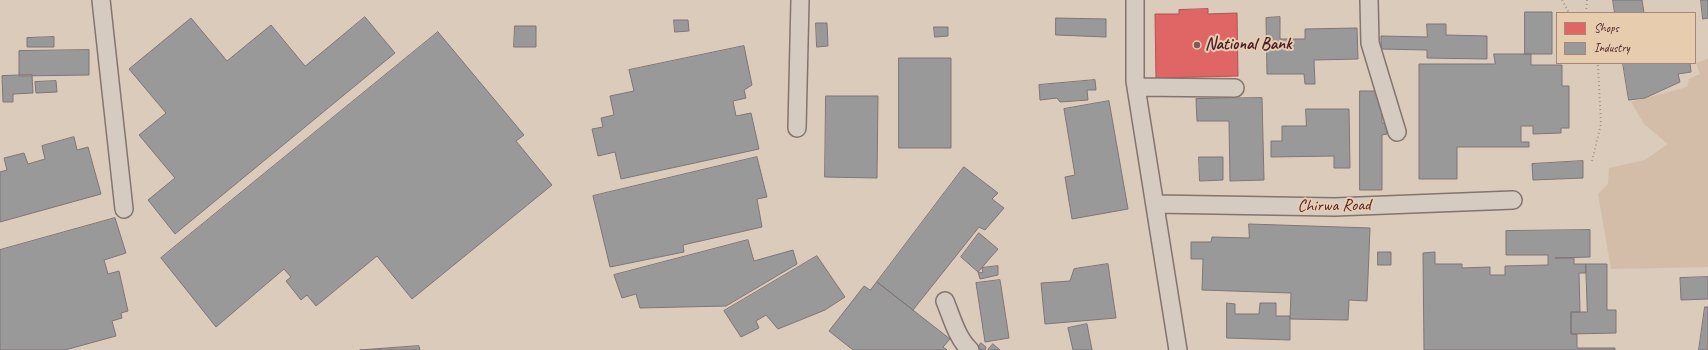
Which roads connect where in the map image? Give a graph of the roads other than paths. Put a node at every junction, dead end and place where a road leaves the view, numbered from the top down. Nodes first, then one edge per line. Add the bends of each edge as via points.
1 (101, 0) edge
2 (800, 0) edge
3 (1135, 0) edge
4 (1369, 0) edge
5 (1136, 87) junction
6 (1235, 88) dead end
7 (797, 128) dead end
8 (1397, 132) dead end
9 (1513, 200) dead end
10 (1155, 204) junction
11 (124, 209) dead end
12 (946, 301) dead end
13 (970, 350) edge
14 (1178, 350) edge

1 - 11 lane
2 - 7 lane
3 - 5 lane
4 - 8 lane via 1370,43
5 - 6 lane
5 - 10 lane
9 - 10 lane, Chirwa Road via 1335,207
10 - 14 lane
12 - 13 lane via 957,330

